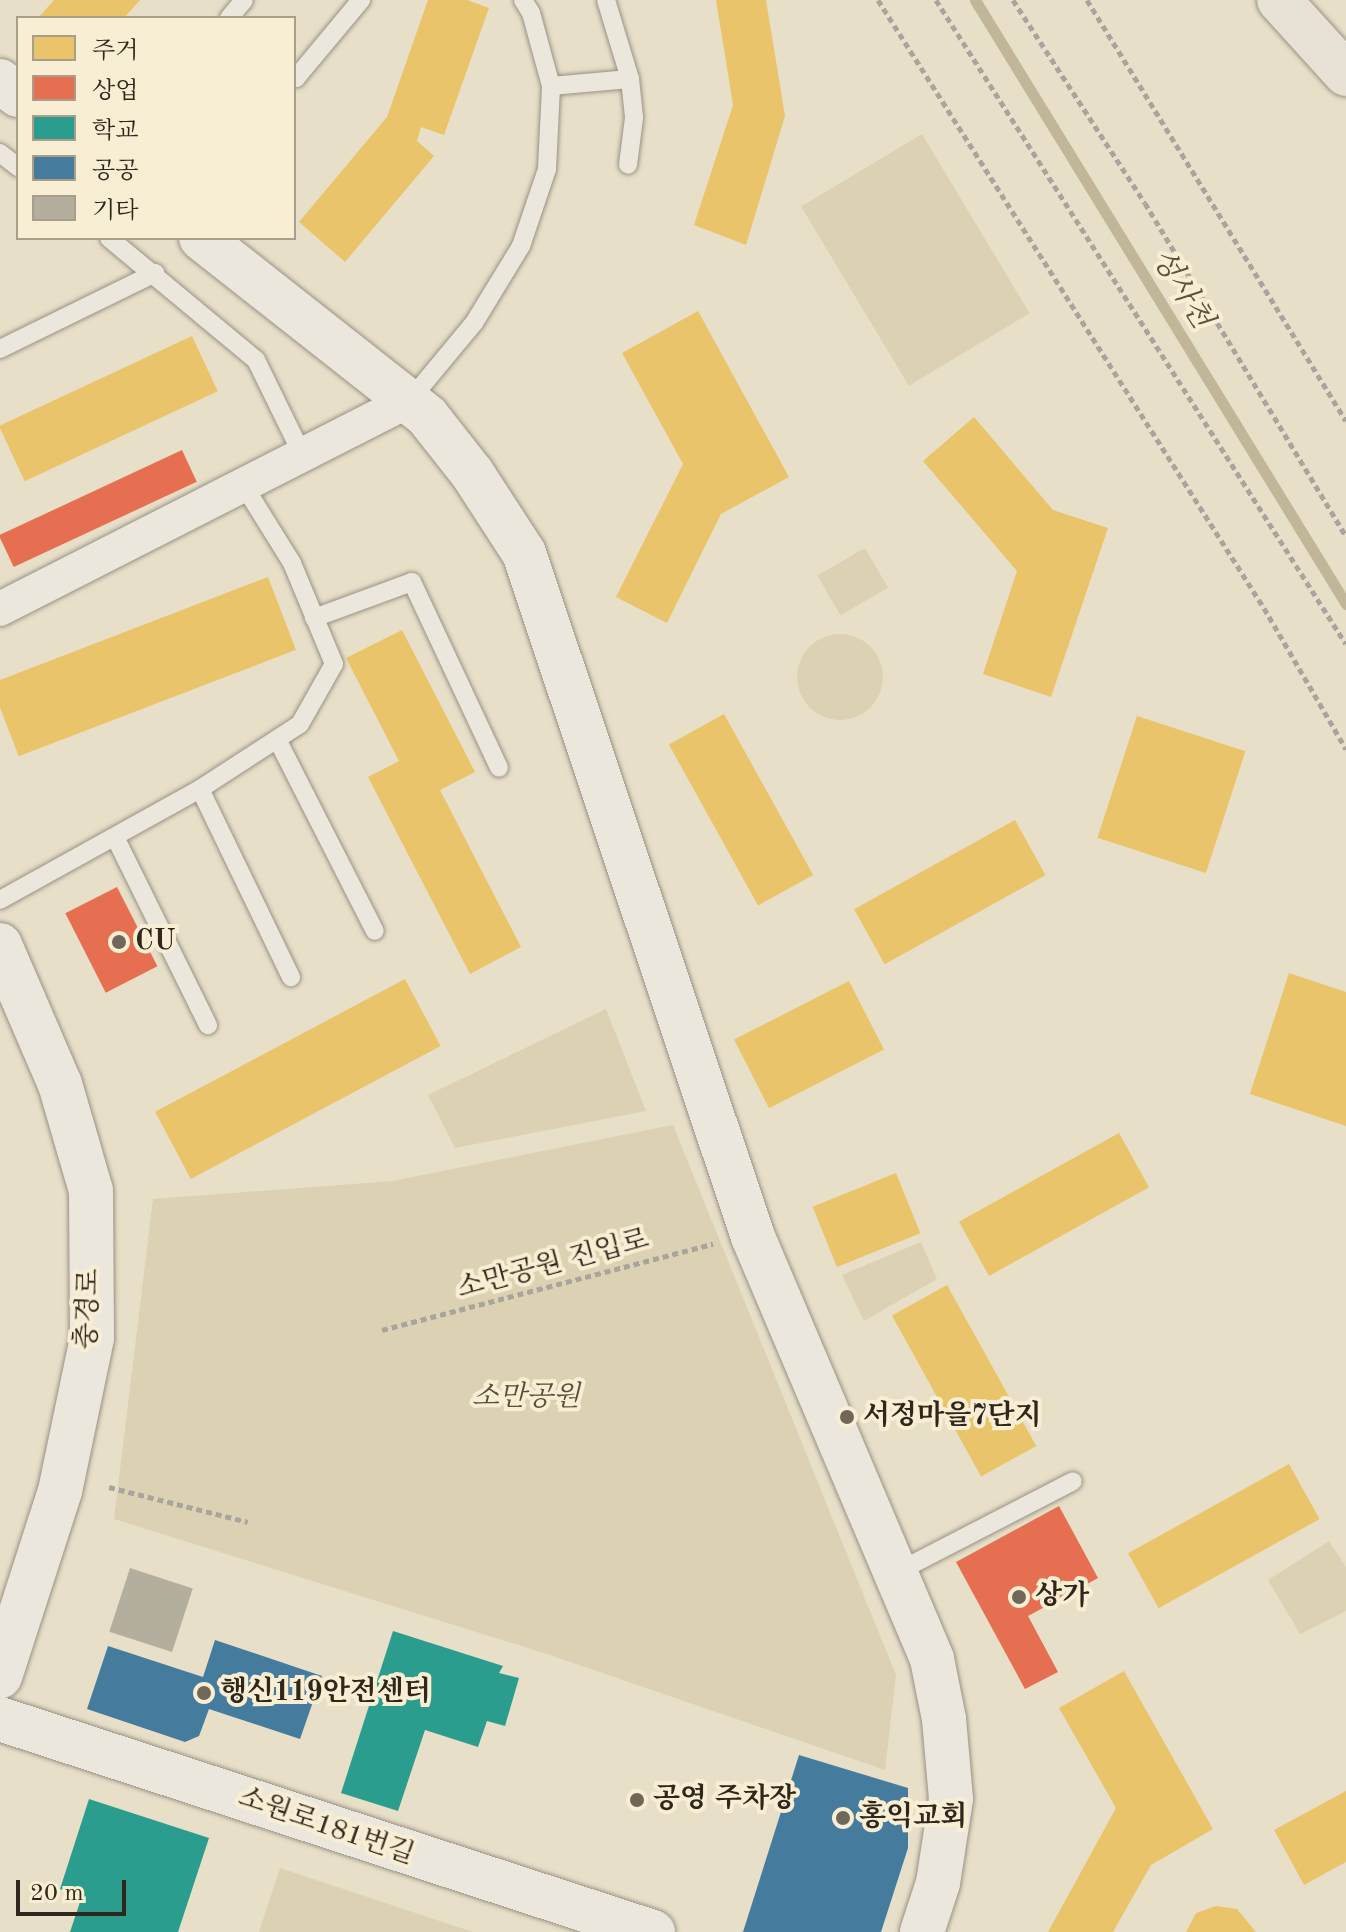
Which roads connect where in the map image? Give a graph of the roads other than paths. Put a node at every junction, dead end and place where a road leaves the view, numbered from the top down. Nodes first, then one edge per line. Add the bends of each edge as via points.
1 (244, 0) edge
2 (361, 0) edge
3 (523, 0) edge
4 (606, 0) edge
5 (1279, 0) edge
6 (1306, 0) edge
7 (231, 16) edge
8 (1346, 52) edge
9 (1346, 74) edge
10 (296, 78) edge
11 (630, 79) junction
12 (0, 81) edge
13 (551, 86) junction
14 (16, 93) edge
15 (0, 153) edge
16 (16, 165) edge
17 (628, 165) dead end
18 (112, 240) edge
19 (204, 240) edge
20 (155, 273) junction
21 (0, 349) edge
22 (410, 400) junction
23 (303, 456) junction
24 (244, 486) junction
25 (0, 609) edge
26 (314, 618) junction
27 (278, 741) junction
28 (499, 768) dead end
29 (200, 789) junction
30 (115, 837) junction
31 (0, 900) edge
32 (375, 931) dead end
33 (4, 965) edge
34 (291, 977) dead end
35 (208, 1025) dead end
36 (1073, 1481) dead end
37 (895, 1573) junction
38 (0, 1677) edge
39 (0, 1719) edge
40 (653, 1932) edge
41 (922, 1932) edge

1 - 7 lane
2 - 10 lane
3 - 13 lane
4 - 11 lane
5 - 9 highway
6 - 8 highway
11 - 13 lane
11 - 17 lane via 634,118
12 - 14 street
13 - 22 lane via 547,169 521,246 474,323
15 - 16 lane
18 - 20 lane
19 - 22 street
20 - 21 lane
20 - 23 lane via 256,360
22 - 23 street
22 - 37 street via 472,473 524,553 753,1237
23 - 24 street
24 - 25 street
24 - 26 lane via 292,563
26 - 27 lane via 334,664 300,724
26 - 28 lane via 412,582
27 - 29 lane
27 - 32 lane
29 - 30 lane
29 - 34 lane
30 - 31 lane
30 - 35 lane
33 - 38 street, 충경로 via 60,1084 91,1191 92,1338 60,1491
36 - 37 lane
37 - 41 street via 932,1659 951,1799 938,1883
39 - 40 street, 소원로181번길

